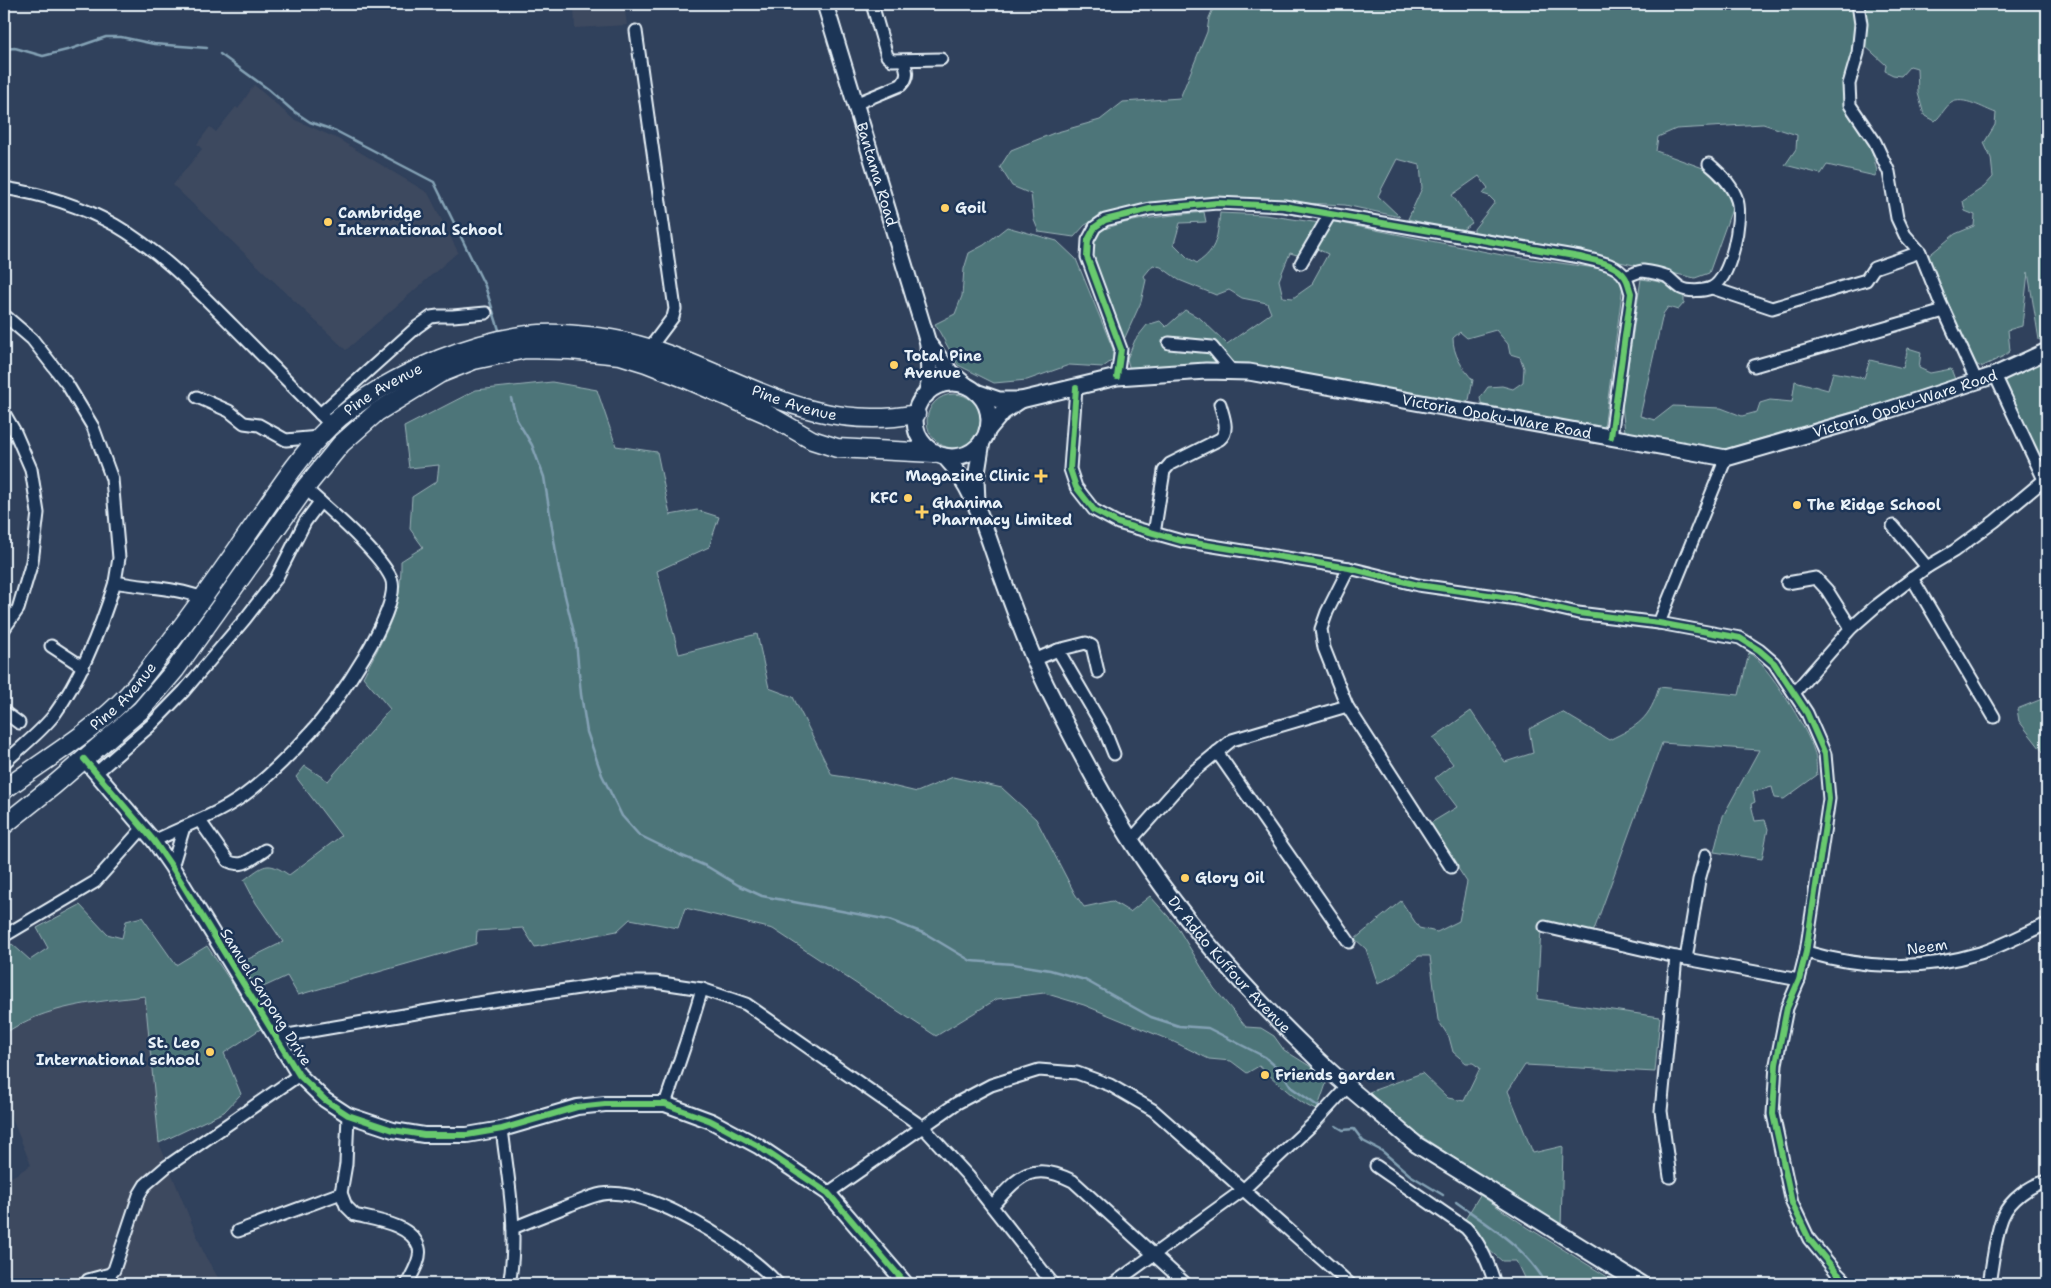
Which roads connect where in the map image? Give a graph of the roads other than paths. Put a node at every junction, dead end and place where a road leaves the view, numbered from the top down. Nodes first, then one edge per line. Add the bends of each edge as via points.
1 (825, 4) edge
2 (872, 4) edge
3 (1858, 4) edge
4 (636, 31) dead end
5 (941, 59) dead end
6 (904, 61) junction
7 (855, 104) junction
8 (1709, 164) dead end
9 (4, 188) edge
10 (1330, 214) junction
11 (1920, 252) junction
12 (1301, 263) dead end
13 (1625, 277) junction
14 (1712, 288) junction
15 (1944, 311) junction
16 (486, 312) dead end
17 (4, 315) edge
18 (928, 343) junction
19 (1169, 343) dead end
20 (649, 349) junction
21 (2047, 350) edge
22 (1754, 366) dead end
23 (1234, 372) junction
24 (1995, 375) junction
25 (1118, 376) junction
26 (1976, 380) junction
27 (1076, 388) junction
28 (971, 389) junction
29 (926, 395) junction
30 (197, 397) dead end
31 (1021, 400) junction
32 (1220, 404) dead end
33 (4, 413) edge
34 (916, 414) junction
35 (324, 425) junction
36 (985, 436) junction
37 (1611, 437) junction
38 (939, 455) junction
39 (1726, 458) junction
40 (2046, 484) edge
41 (305, 488) junction
42 (320, 502) junction
43 (978, 509) junction
44 (1893, 526) dead end
45 (1154, 534) junction
46 (1927, 567) junction
47 (1349, 568) junction
48 (1912, 578) junction
49 (115, 582) junction
50 (1787, 582) dead end
51 (203, 598) junction
52 (1659, 623) junction
53 (1850, 628) junction
54 (4, 629) edge
55 (51, 646) dead end
56 (1058, 650) junction
57 (1034, 660) junction
58 (83, 668) junction
59 (1098, 672) dead end
60 (1794, 694) junction
61 (1347, 706) junction
62 (4, 712) edge
63 (1994, 717) dead end
64 (19, 723) dead end
65 (1218, 752) junction
66 (1114, 754) dead end
67 (84, 759) junction
68 (4, 762) edge
69 (96, 773) junction
70 (4, 790) edge
71 (200, 821) junction
72 (4, 825) edge
73 (184, 826) junction
74 (142, 828) junction
75 (1131, 840) junction
76 (154, 841) junction
77 (265, 850) dead end
78 (1706, 856) dead end
79 (172, 867) junction
80 (1451, 867) dead end
81 (2047, 924) edge
82 (1546, 927) dead end
83 (4, 936) edge
84 (1349, 942) dead end
85 (1806, 952) junction
86 (1681, 958) junction
87 (1799, 980) junction
88 (702, 989) junction
89 (276, 1037) junction
90 (298, 1075) junction
91 (1348, 1086) junction
92 (665, 1104) junction
93 (348, 1115) junction
94 (924, 1128) junction
95 (502, 1129) junction
96 (1376, 1166) dead end
97 (1670, 1177) dead end
98 (2047, 1181) edge
99 (1243, 1190) junction
100 (341, 1193) junction
101 (828, 1194) junction
102 (992, 1206) junction
103 (513, 1228) junction
104 (238, 1231) dead end
105 (1154, 1254) junction
106 (88, 1280) dead end
107 (901, 1283) edge
108 (407, 1284) edge
109 (509, 1284) edge
110 (778, 1284) edge
111 (1053, 1284) edge
112 (1112, 1284) edge
113 (1186, 1284) edge
114 (1350, 1284) edge
115 (1495, 1284) edge
116 (1641, 1284) edge
117 (1848, 1284) edge
118 (1989, 1284) edge

1 - 7 main road, Bantama Road
2 - 6 street via 887,56
3 - 11 street via 1861,24 1858,53 1849,84 1850,105 1875,142 1889,172 1897,218 1905,235
4 - 20 street via 675,309
5 - 6 street
6 - 7 street via 907,72 901,86
7 - 18 main road, Bantama Road
8 - 14 street via 1730,187 1737,199 1739,214 1732,256 1722,278
9 - 35 street via 78,208 114,225 158,254 196,289
10 - 12 street
10 - 13 street via 1580,257 1604,263
10 - 25 street via 1284,206 1217,203 1150,209 1105,220 1095,226 1088,240 1087,257 1121,349
11 - 14 street via 1874,268 1866,280 1772,308
11 - 15 street
13 - 14 street via 1642,271 1666,276 1682,289
13 - 37 street via 1630,293
15 - 22 street
15 - 26 street
16 - 35 street via 431,317 417,327
17 - 49 street via 32,339 67,384 93,427 112,479 119,558
18 - 28 main road via 950,372
18 - 29 main road via 929,383
19 - 23 street via 1212,347
20 - 34 main road, Pine Avenue via 812,411 877,419
20 - 35 main road, Pine Avenue via 617,340 559,334 533,334 494,341 454,353 399,378
21 - 24 main road, Victoria Opoku-Ware Road
23 - 25 main road, Victoria Opoku-Ware Road
23 - 37 main road, Victoria Opoku-Ware Road via 1249,372
24 - 26 main road, Victoria Opoku-Ware Road
24 - 40 street
25 - 27 main road, Victoria Opoku-Ware Road
26 - 39 main road, Victoria Opoku-Ware Road via 1858,420
27 - 31 main road, Victoria Opoku-Ware Road
27 - 45 street via 1070,469 1076,487 1094,510 1118,523
28 - 29 main road via 948,384 936,387
28 - 31 main road via 1000,400
28 - 36 main road via 986,407 989,419
29 - 34 main road
30 - 35 street via 229,411 244,423 259,425 286,440 302,440
31 - 36 main road via 1003,412
32 - 45 street via 1226,430 1224,436 1170,464 1164,471
33 - 54 street via 31,469 38,513 32,562 18,609
34 - 38 main road via 917,433 924,444
35 - 51 main road, Pine Avenue
36 - 38 main road via 974,450 963,456
36 - 43 main road via 976,479
37 - 39 main road, Victoria Opoku-Ware Road
38 - 41 main road via 837,448 812,440 765,414 646,363 620,355 525,349 474,360 422,383 377,412 341,444
38 - 43 main road via 962,479
39 - 52 street
40 - 46 street
41 - 42 street
41 - 67 main road via 175,670 141,710
42 - 69 street via 276,580 245,619 184,691
42 - 71 street via 363,543 391,579 393,594 388,612 352,678 312,732 250,791
43 - 57 main road, Dr Addo Kuffour Avenue
44 - 46 street
45 - 47 street
46 - 48 street
47 - 52 street via 1418,585 1517,599 1578,614
47 - 61 street via 1321,629 1324,648
48 - 53 street
48 - 63 street
49 - 51 street via 173,589
49 - 58 street
50 - 53 street via 1816,578
51 - 70 main road, Pine Avenue via 130,693 102,721
52 - 60 street via 1740,638 1774,663
53 - 60 street
55 - 58 street
56 - 57 street
56 - 59 street via 1086,643 1092,646
56 - 66 street via 1104,729
57 - 75 main road, Dr Addo Kuffour Avenue
58 - 68 street via 54,714
60 - 85 street via 1807,713 1825,754 1829,799
61 - 65 street via 1232,740
61 - 80 street
62 - 64 street
65 - 75 street via 1188,776
65 - 84 street
67 - 69 street, Samuel Sarpong Drive
67 - 72 main road
69 - 74 street, Samuel Sarpong Drive
71 - 73 street
71 - 77 street via 228,862 240,865
73 - 76 street
73 - 79 street
74 - 76 street, Samuel Sarpong Drive
74 - 83 street via 95,882
75 - 91 main road, Dr Addo Kuffour Avenue via 1194,927 1260,1001
76 - 79 street, Samuel Sarpong Drive
78 - 86 street
79 - 89 street, Samuel Sarpong Drive
81 - 85 street, Neem via 1981,952 1924,965 1879,966 1838,961
82 - 86 street
85 - 87 street
86 - 87 street
86 - 97 street via 1661,1111
87 - 117 street via 1787,1008 1776,1064 1773,1114 1792,1203 1809,1239
88 - 89 street via 655,982 620,982
88 - 92 street
88 - 94 street via 746,1004
89 - 90 street, Samuel Sarpong Drive
90 - 93 street, Samuel Sarpong Drive via 325,1100
90 - 106 street via 145,1185 114,1270
91 - 99 street
91 - 116 main road, Dr Addo Kuffour Avenue via 1417,1145
92 - 95 street, Samuel Sarpong Drive via 576,1107
92 - 101 street, Samuel Sarpong Drive via 711,1121 758,1146
93 - 95 street, Samuel Sarpong Drive via 393,1130 424,1135 467,1135
93 - 100 street
94 - 99 street via 991,1085 1038,1070 1078,1073 1110,1085 1153,1110
94 - 101 street
94 - 102 street
95 - 103 street
96 - 115 street via 1466,1228 1474,1236
98 - 118 street via 2022,1194 2002,1217
99 - 105 street
99 - 114 street
100 - 104 street
100 - 108 street via 350,1211 398,1227 409,1234 419,1248
101 - 107 street, Samuel Sarpong Drive
102 - 105 street via 1025,1175 1041,1170 1057,1172 1073,1181
102 - 111 street
103 - 109 street
103 - 110 street via 598,1195 639,1198 674,1211 717,1236
105 - 112 street
105 - 113 street

